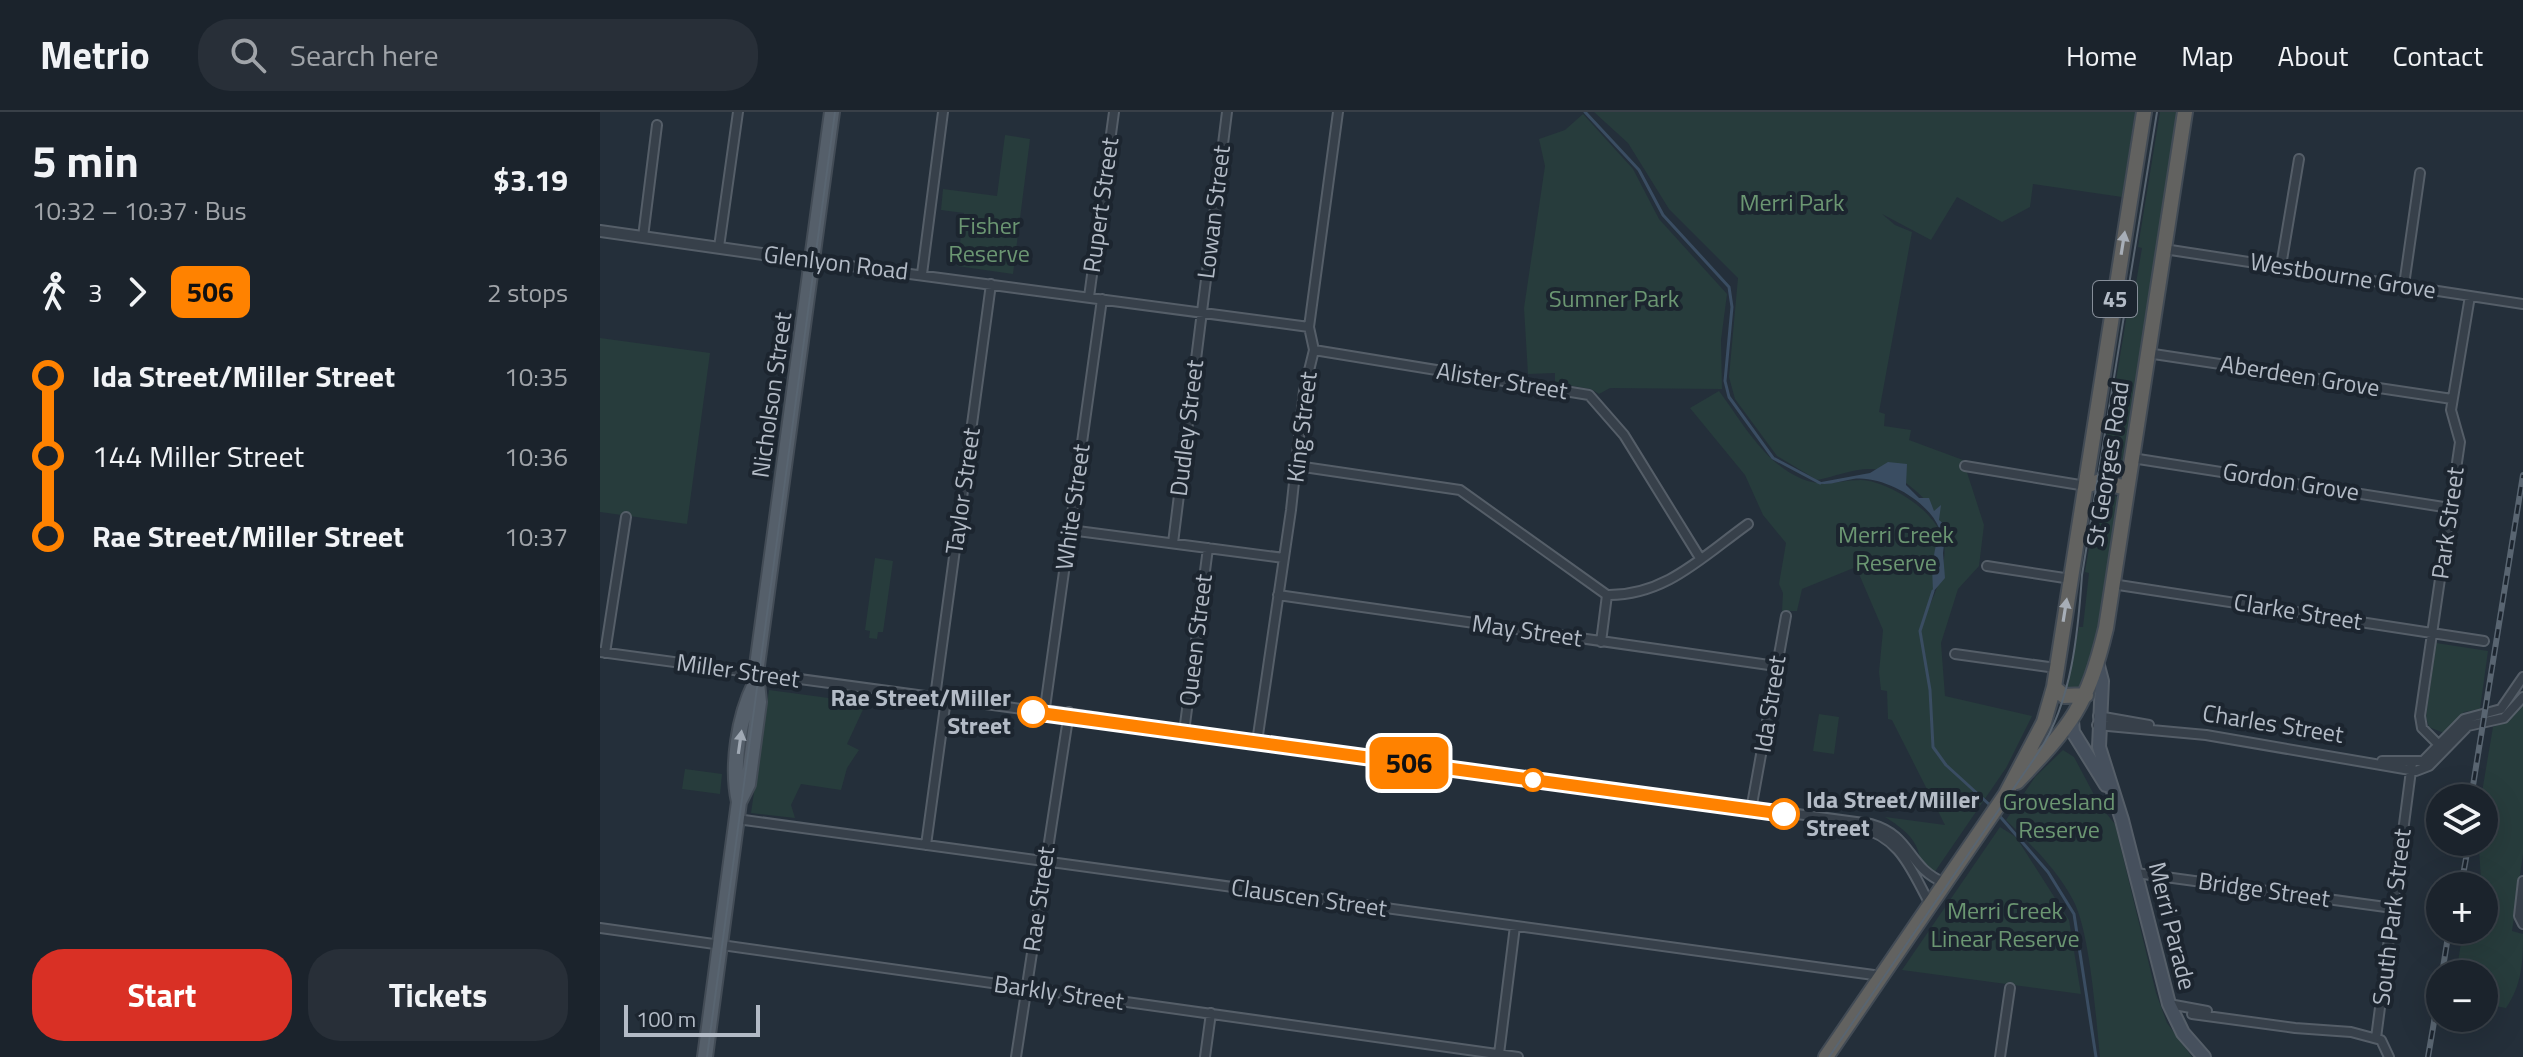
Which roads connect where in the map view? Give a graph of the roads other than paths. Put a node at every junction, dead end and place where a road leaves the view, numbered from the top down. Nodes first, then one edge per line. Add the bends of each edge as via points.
1 (738, 112) edge
2 (832, 112) edge
3 (943, 112) edge
4 (1114, 112) edge
5 (1227, 112) edge
6 (1338, 112) edge
7 (2144, 112) edge
8 (2185, 112) edge
9 (657, 125) dead end
10 (2299, 159) dead end
11 (2420, 173) dead end
12 (600, 231) edge
13 (643, 237) junction
14 (719, 247) junction
15 (2164, 249) junction
16 (812, 261) junction
17 (2281, 266) junction
18 (922, 274) junction
19 (991, 284) junction
20 (2404, 285) junction
21 (2470, 296) junction
22 (1089, 297) junction
23 (1102, 299) junction
24 (2523, 303) edge
25 (1202, 313) junction
26 (1309, 327) junction
27 (1314, 350) junction
28 (2147, 353) junction
29 (2452, 399) junction
30 (2131, 458) junction
31 (1297, 466) junction
32 (1965, 466) dead end
33 (2086, 486) junction
34 (2126, 489) junction
35 (2450, 508) junction
36 (626, 517) dead end
37 (1748, 524) dead end
38 (1070, 530) junction
39 (1173, 543) junction
40 (1208, 548) junction
41 (1284, 558) junction
42 (1700, 558) junction
43 (1987, 566) dead end
44 (2071, 579) junction
45 (2112, 584) junction
46 (1278, 595) junction
47 (1607, 595) junction
48 (1786, 616) dead end
49 (2432, 633) junction
50 (2484, 641) dead end
51 (1601, 642) junction
52 (602, 653) edge
53 (1955, 654) dead end
54 (2097, 662) junction
55 (1776, 666) junction
56 (2056, 668) junction
57 (2523, 677) edge
58 (756, 679) junction
59 (2054, 687) junction
60 (2523, 690) edge
61 (2512, 694) junction
62 (2086, 695) junction
63 (935, 697) junction
64 (2523, 697) edge
65 (946, 699) junction
66 (1044, 712) junction
67 (1065, 715) junction
68 (2072, 721) junction
69 (2098, 726) junction
70 (1184, 732) junction
71 (2037, 736) junction
72 (1257, 742) junction
73 (2442, 747) junction
74 (2412, 767) junction
75 (2006, 794) junction
76 (2114, 798) junction
77 (1754, 810) junction
78 (737, 819) junction
79 (1838, 822) junction
80 (926, 845) junction
81 (1045, 862) junction
82 (2136, 873) junction
83 (2523, 881) edge
84 (1945, 883) junction
85 (1930, 904) junction
86 (2393, 908) junction
87 (2523, 924) edge
88 (1515, 926) junction
89 (600, 928) edge
90 (720, 945) junction
91 (1882, 976) junction
92 (1027, 988) junction
93 (2010, 988) dead end
94 (2169, 1004) junction
95 (1211, 1013) junction
96 (2192, 1014) dead end
97 (2217, 1015) junction
98 (2377, 1034) junction
99 (1499, 1054) junction
100 (705, 1057) edge
101 (1016, 1057) edge
102 (1205, 1057) edge
103 (1518, 1057) edge
104 (1826, 1057) edge
105 (2000, 1057) edge
106 (2204, 1057) edge
107 (2389, 1057) edge

1 - 14 street
2 - 16 main road, Nicholson Street
3 - 18 street
4 - 22 street, Rupert Street
5 - 25 street, Lowan Street
6 - 26 street, King Street
33 -> 7 highway, St Georges Road / 45
8 - 15 highway, St Georges Road / 45
9 - 13 street
10 - 17 street
11 - 20 street
12 - 13 street, Glenlyon Road
13 - 14 street, Glenlyon Road
14 - 16 street, Glenlyon Road
15 - 17 street, Westbourne Grove
15 - 28 highway, St Georges Road / 45
16 - 18 street, Glenlyon Road
16 - 58 main road, Nicholson Street
17 - 20 street, Westbourne Grove
18 - 19 street, Glenlyon Road
19 - 22 street, Glenlyon Road
19 - 63 street, Taylor Street
20 - 21 street, Westbourne Grove
21 - 24 street, Westbourne Grove
21 - 29 street, Park Street
22 - 23 street, Glenlyon Road
23 - 25 street, Glenlyon Road
23 - 38 street, White Street
25 - 26 street, Glenlyon Road
25 - 39 street, Dudley Street
26 - 27 street, King Street
27 - 31 street, King Street
27 - 42 street, Alister Street via 1589,395 1624,435
28 - 29 street, Aberdeen Grove
28 - 30 highway, St Georges Road / 45
29 - 35 street, Park Street via 2452,421 2460,442
30 - 34 highway, St Georges Road / 45
30 - 35 street, Gordon Grove
31 - 41 street, King Street
31 - 47 street via 1460,490
32 - 33 street
33 - 34 highway via 2114,493
33 - 44 highway, St Georges Road / 45
34 - 45 highway, St Georges Road / 45
35 - 49 street, Park Street
36 - 52 street
37 - 42 street
38 - 39 street
38 - 66 street, White Street
39 - 40 street
40 - 41 street
40 - 70 street, Queen Street
41 - 46 street, King Street
42 - 47 street via 1658,588 1635,596
43 - 44 street
56 -> 44 highway, St Georges Road / 45
45 - 49 street, Clarke Street
45 - 54 highway, St Georges Road / 45
46 - 51 street, May Street
46 - 72 street, King Street
47 - 51 street
48 - 55 street, Ida Street
49 - 50 street, Clarke Street
49 - 73 street, Park Street via 2420,720
51 - 55 street, May Street
52 - 58 street, Miller Street
53 - 56 street
54 - 62 highway, St Georges Road / 45
54 - 69 main road, Merri Parade via 2102,681
55 - 77 street, Ida Street
56 - 59 highway, St Georges Road / 45
57 - 61 street
58 - 63 street, Miller Street
58 - 78 main road, Nicholson Street via 759,702 748,784
59 - 62 highway via 2064,696
59 - 68 highway via 2057,705
59 - 71 highway, St Georges Road / 45
60 - 61 street
61 - 73 street via 2498,711 2462,720
62 - 68 highway, St Georges Road / 45
63 - 65 street, Miller Street
64 - 73 street via 2504,718 2471,725
65 - 66 street, Miller Street
65 - 80 street
66 - 67 street, Miller Street
67 - 70 street, Miller Street
67 - 81 street, Rae Street
68 - 69 main road, Charles Street
68 - 71 highway via 2061,720
68 - 75 highway, St Georges Road
68 - 76 main road, Merri Parade via 2073,732
69 - 74 street, Charles Street via 2177,731
69 - 76 main road, Merri Parade
70 - 72 street, Miller Street
71 - 75 highway, St Georges Road
72 - 77 street, Miller Street
73 - 74 street via 2427,768
74 - 86 street, South Park Street
75 - 84 highway, St Georges Road
76 - 82 main road, Merri Parade
77 - 79 street, Miller Street
78 - 80 street, Clauscen Street
78 - 90 main road, Nicholson Street
79 - 84 street, Miller Street via 1889,831 1923,873
79 - 85 street, Miller Street via 1874,831 1897,847
80 - 81 street, Clauscen Street
81 - 88 street, Clauscen Street
81 - 92 street, Rae Street
82 - 86 street, Bridge Street
82 - 94 main road, Merri Parade
83 - 87 street
84 - 85 highway, St Georges Road
85 - 91 highway, St Georges Road
86 - 98 street, South Park Street
88 - 91 street, Clauscen Street
88 - 99 street
89 - 90 street, Barkly Street
90 - 92 street, Barkly Street
90 - 100 main road, Nicholson Street
91 - 104 highway, St Georges Road
92 - 95 street, Barkly Street
92 - 101 street, Rae Street
93 - 105 street
94 - 97 street
94 - 106 main road, Merri Parade via 2183,1033
95 - 99 street, Barkly Street
95 - 102 street
96 - 97 street
97 - 98 street via 2274,1026
98 - 107 street, South Park Street via 2389,1041
99 - 103 street, Barkly Street

